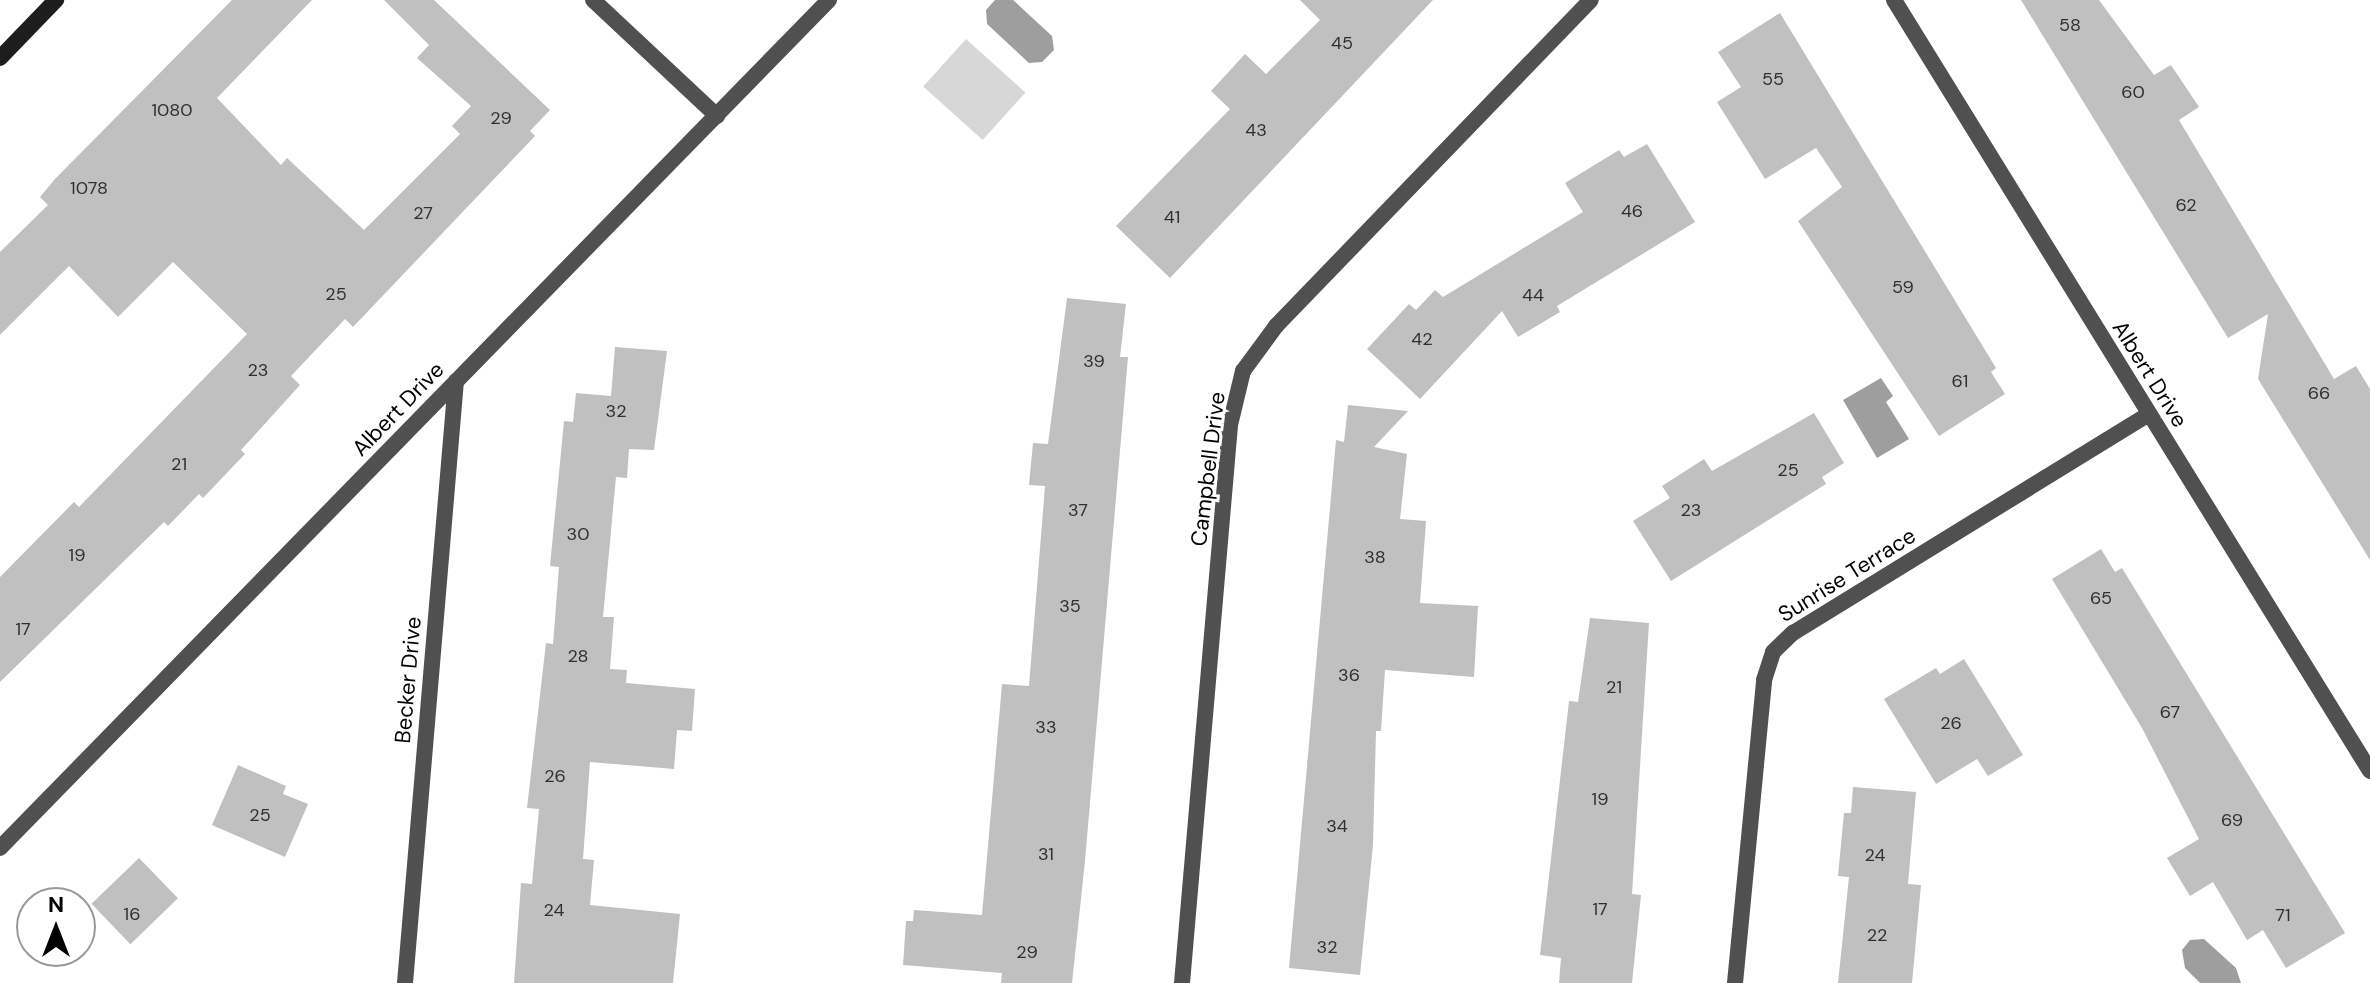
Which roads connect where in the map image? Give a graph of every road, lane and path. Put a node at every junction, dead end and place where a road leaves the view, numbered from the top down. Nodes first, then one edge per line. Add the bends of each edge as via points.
1 (56, 0) edge
2 (593, 0) edge
3 (829, 0) edge
4 (1591, 0) edge
5 (1894, 0) edge
6 (0, 58) edge
7 (717, 116) junction
8 (456, 381) junction
9 (2149, 414) junction
10 (2370, 771) edge
11 (0, 848) edge
12 (405, 983) edge
13 (1182, 983) edge
14 (1735, 983) edge

1 - 6 street
2 - 7 street
3 - 7 street, Albert Drive
4 - 13 street, Campbell Drive via 1276,326 1243,371 1230,425
5 - 9 street, Albert Drive
7 - 8 street, Albert Drive
8 - 11 street, Albert Drive
8 - 12 street, Becker Drive
9 - 10 street, Albert Drive
9 - 14 street, Sunrise Terrace via 1793,633 1773,652 1764,680

